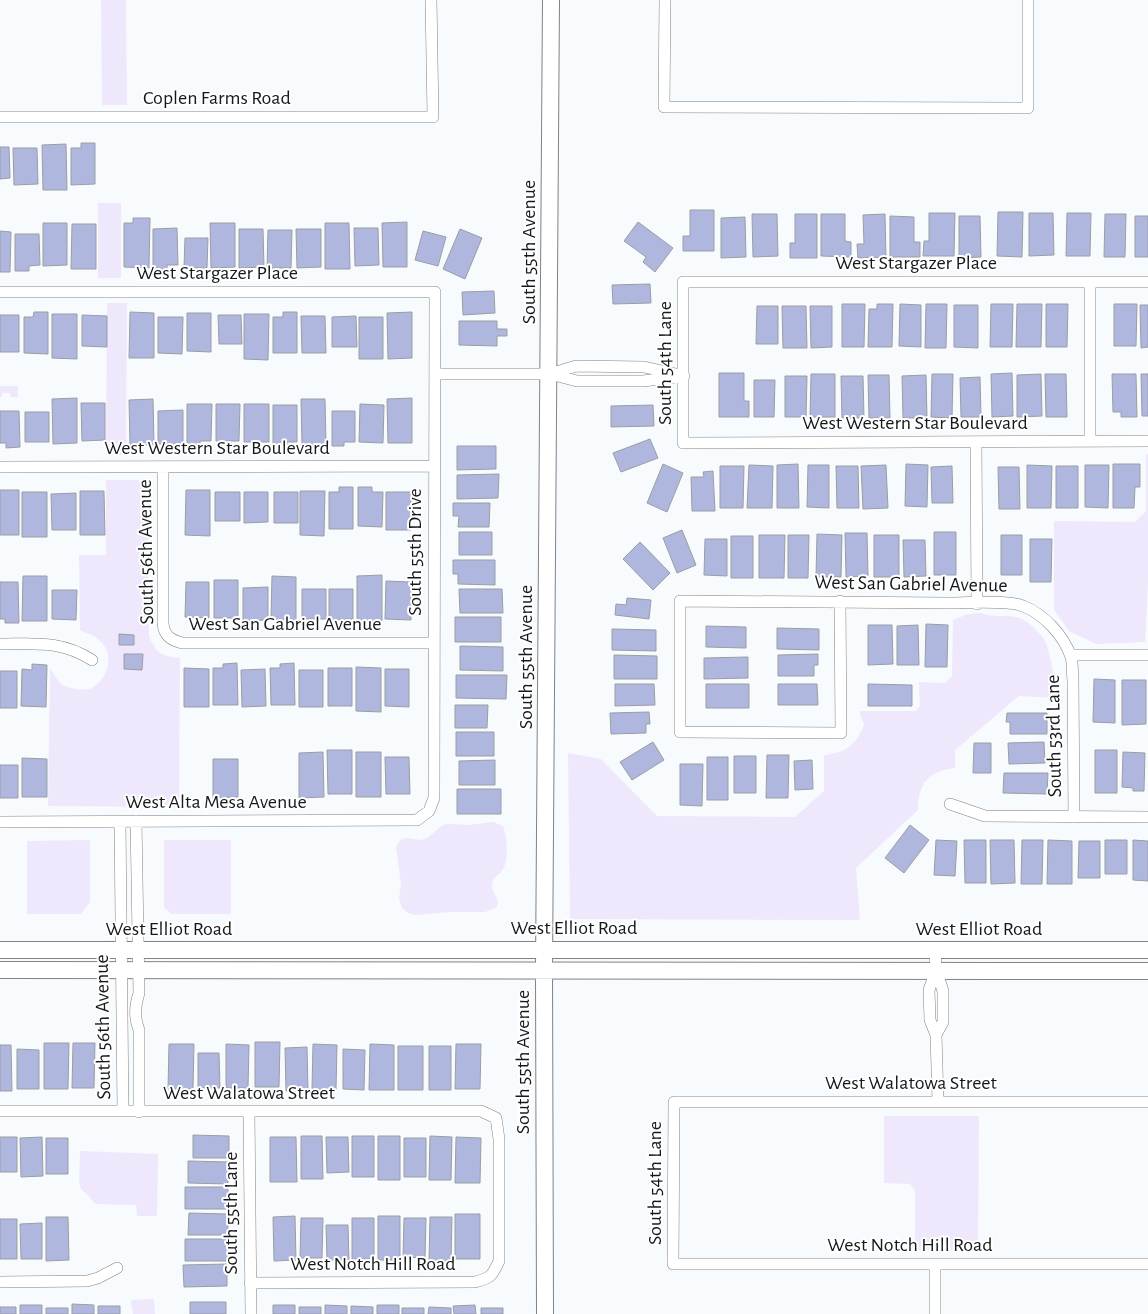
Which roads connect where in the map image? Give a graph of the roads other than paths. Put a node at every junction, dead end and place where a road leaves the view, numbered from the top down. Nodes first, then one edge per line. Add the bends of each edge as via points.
1 (431, 0) edge
2 (551, 0) edge
3 (666, 0) edge
4 (1028, 0) edge
5 (0, 117) edge
6 (684, 282) joint
7 (1090, 282) junction
8 (1148, 282) edge
9 (0, 292) edge
10 (434, 292) joint
11 (435, 374) junction
12 (550, 374) junction
13 (684, 376) junction
14 (1090, 441) junction
15 (1148, 441) edge
16 (976, 442) junction
17 (683, 443) joint
18 (434, 466) junction
19 (0, 467) edge
20 (163, 467) junction
21 (840, 601) junction
22 (977, 604) junction
23 (168, 636) joint
24 (433, 643) junction
25 (0, 644) edge
26 (1070, 655) junction
27 (1148, 655) edge
28 (92, 660) dead end
29 (950, 804) dead end
30 (429, 811) joint
31 (1074, 816) junction
32 (1148, 817) edge
33 (136, 821) junction
34 (0, 822) edge
35 (120, 822) junction
36 (0, 950) edge
37 (130, 950) junction
38 (545, 950) junction
39 (935, 950) junction
40 (1148, 950) edge
41 (0, 970) edge
42 (544, 970) junction
43 (936, 970) junction
44 (122, 971) junction
45 (138, 971) junction
46 (1148, 971) edge
47 (123, 1030) junction
48 (139, 1030) junction
49 (938, 1101) junction
50 (674, 1102) joint
51 (1148, 1102) edge
52 (0, 1111) edge
53 (123, 1111) junction
54 (139, 1112) junction
55 (249, 1112) junction
56 (673, 1264) joint
57 (935, 1264) junction
58 (1148, 1264) edge
59 (117, 1268) dead end
60 (493, 1274) joint
61 (0, 1282) edge
62 (250, 1283) junction
63 (251, 1314) edge
64 (545, 1314) edge
65 (935, 1314) edge

1 - 5 street, Coplen Farms Road via 433,117
2 - 12 main road, South 55th Avenue
3 - 4 street via 664,107 1028,108
6 - 7 street, West Stargazer Place
6 - 13 street, South 54th Lane
7 - 8 street, West Stargazer Place
7 - 14 street
9 - 10 street, West Stargazer Place
10 - 11 street, South 55th Drive
11 - 12 street
11 - 18 street, South 55th Drive
12 - 13 street via 576,366 644,367
12 - 38 main road, South 55th Avenue
13 - 17 street, South 54th Lane
14 - 15 street, West Western Star Boulevard
14 - 16 street, West Western Star Boulevard
16 - 17 street, West Western Star Boulevard
16 - 22 street
18 - 20 street, West Western Star Boulevard
18 - 24 street, South 55th Drive
19 - 20 street, West Western Star Boulevard
20 - 23 street, South 56th Avenue via 163,623
21 - 21 street, West San Gabriel Avenue via 841,733 680,732 680,601
21 - 22 street, West San Gabriel Avenue
22 - 26 street, West San Gabriel Avenue via 1013,603 1030,610 1062,638
23 - 24 street, West San Gabriel Avenue via 182,643
24 - 30 street, South 55th Drive via 434,798
25 - 28 street via 52,644 74,650
26 - 27 street
26 - 31 street, South 53rd Lane
29 - 31 street via 985,816
30 - 33 street, West Alta Mesa Avenue via 417,820
31 - 32 street
33 - 35 street, West Alta Mesa Avenue
33 - 37 street, South 56th Avenue
34 - 35 street, West Alta Mesa Avenue
35 - 37 street, South 56th Avenue
36 - 37 main road, West Elliot Road
37 - 38 main road, West Elliot Road
37 - 44 street, South 56th Avenue
37 - 45 street, South 56th Avenue
38 - 39 main road, West Elliot Road
38 - 42 main road, South 55th Avenue
39 - 40 main road, West Elliot Road
39 - 43 street
41 - 44 main road, West Elliot Road
42 - 43 main road, West Elliot Road
42 - 45 main road, West Elliot Road
42 - 64 main road, South 55th Avenue
43 - 46 main road, West Elliot Road
43 - 49 street via 929,990 930,1020 936,1035
44 - 45 main road, West Elliot Road
44 - 47 street, South 56th Avenue
45 - 48 street, South 56th Avenue via 144,1022
47 - 48 street
47 - 53 street, South 56th Avenue
48 - 54 street, South 56th Avenue
49 - 50 street, West Walatowa Street
49 - 51 street, West Walatowa Street
50 - 56 street, South 54th Lane
52 - 53 street, West Walatowa Street
53 - 54 street, West Walatowa Street
54 - 55 street, West Walatowa Street
55 - 60 street, West Walatowa Street via 481,1111 496,1118 499,1139 499,1261
55 - 62 street, South 55th Lane
56 - 57 street, West Notch Hill Road
57 - 58 street, West Notch Hill Road
57 - 65 street
59 - 61 street via 87,1281
60 - 62 street, West Notch Hill Road via 475,1282
62 - 63 street, South 55th Lane

